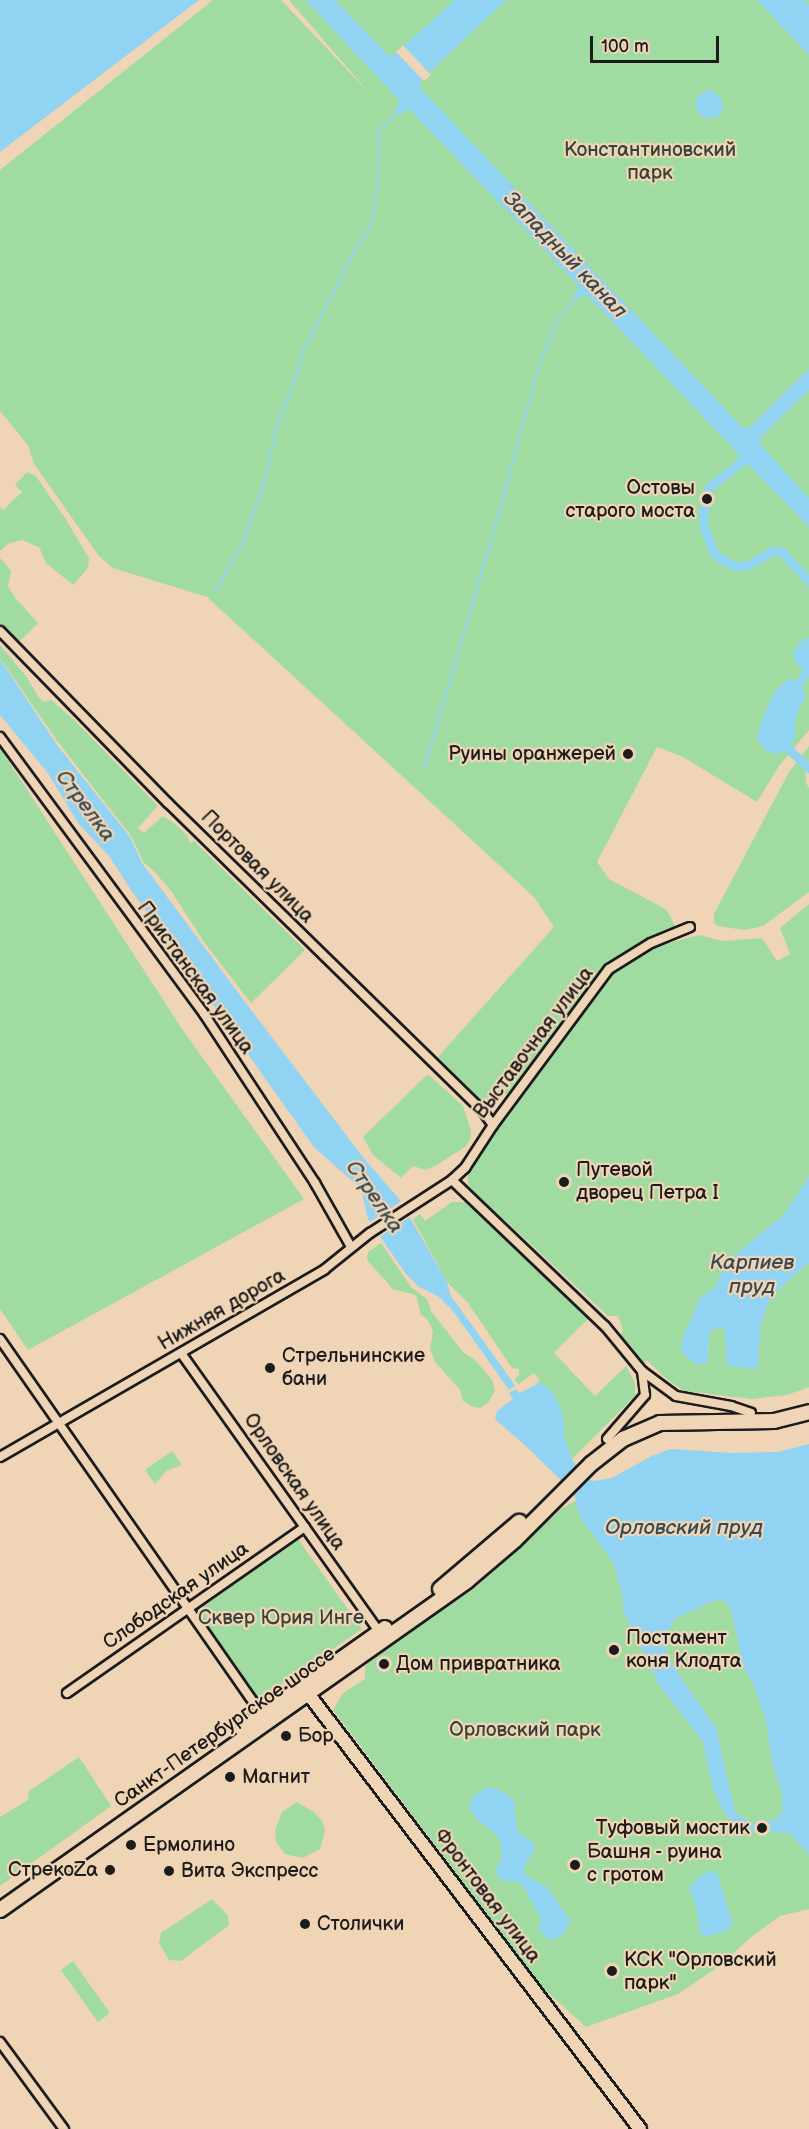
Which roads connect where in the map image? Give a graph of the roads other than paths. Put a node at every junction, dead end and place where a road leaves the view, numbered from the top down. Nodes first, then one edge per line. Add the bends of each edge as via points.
1 (0, 631) edge
2 (0, 737) edge
3 (690, 927) dead end
4 (493, 1125) junction
5 (452, 1180) junction
6 (351, 1248) junction
7 (0, 1339) edge
8 (181, 1353) junction
9 (642, 1371) junction
10 (809, 1404) edge
11 (751, 1413) junction
12 (809, 1413) edge
13 (58, 1423) junction
14 (607, 1439) junction
15 (0, 1457) edge
16 (588, 1461) junction
17 (559, 1490) junction
18 (305, 1527) junction
19 (188, 1609) junction
20 (379, 1632) junction
21 (305, 1690) junction
22 (67, 1693) dead end
23 (262, 1715) junction
24 (0, 1900) edge
25 (0, 1910) edge
26 (0, 2042) edge
27 (64, 2129) edge
28 (640, 2129) edge

1 - 4 street, Портовая улица
2 - 6 street, Пристанская улица via 204,1014 315,1183
3 - 4 street, Выставочная улица via 651,943 609,969
4 - 5 street, Выставочная улица via 465,1168
5 - 6 street, Нижняя дорога
5 - 9 street via 605,1326
6 - 8 street, Нижняя дорога via 324,1269
7 - 13 street
8 - 13 street, Нижняя дорога
8 - 18 street, Орловская улица
9 - 11 street via 676,1396
9 - 14 street via 645,1395
10 - 11 main road, Санкт-Петербургское шоссе
11 - 14 main road, Санкт-Петербургское шоссе via 657,1415
12 - 16 main road, Санкт-Петербургское шоссе via 774,1421 660,1423 623,1439
13 - 15 street, Нижняя дорога
13 - 19 street
14 - 16 main road, Санкт-Петербургское шоссе
16 - 17 main road, Санкт-Петербургское шоссе
17 - 20 main road, Санкт-Петербургское шоссе via 461,1574
17 - 21 main road, Санкт-Петербургское шоссе via 496,1558 467,1581
18 - 19 street, Слободская улица
18 - 20 street, Орловская улица
19 - 22 street, Слободская улица
19 - 23 street
20 - 21 main road, Санкт-Петербургское шоссе
21 - 23 main road, Санкт-Петербургское шоссе
21 - 25 main road, Санкт-Петербургское шоссе
21 - 28 main road, Фронтовая улица
23 - 24 main road, Санкт-Петербургское шоссе
26 - 27 street

